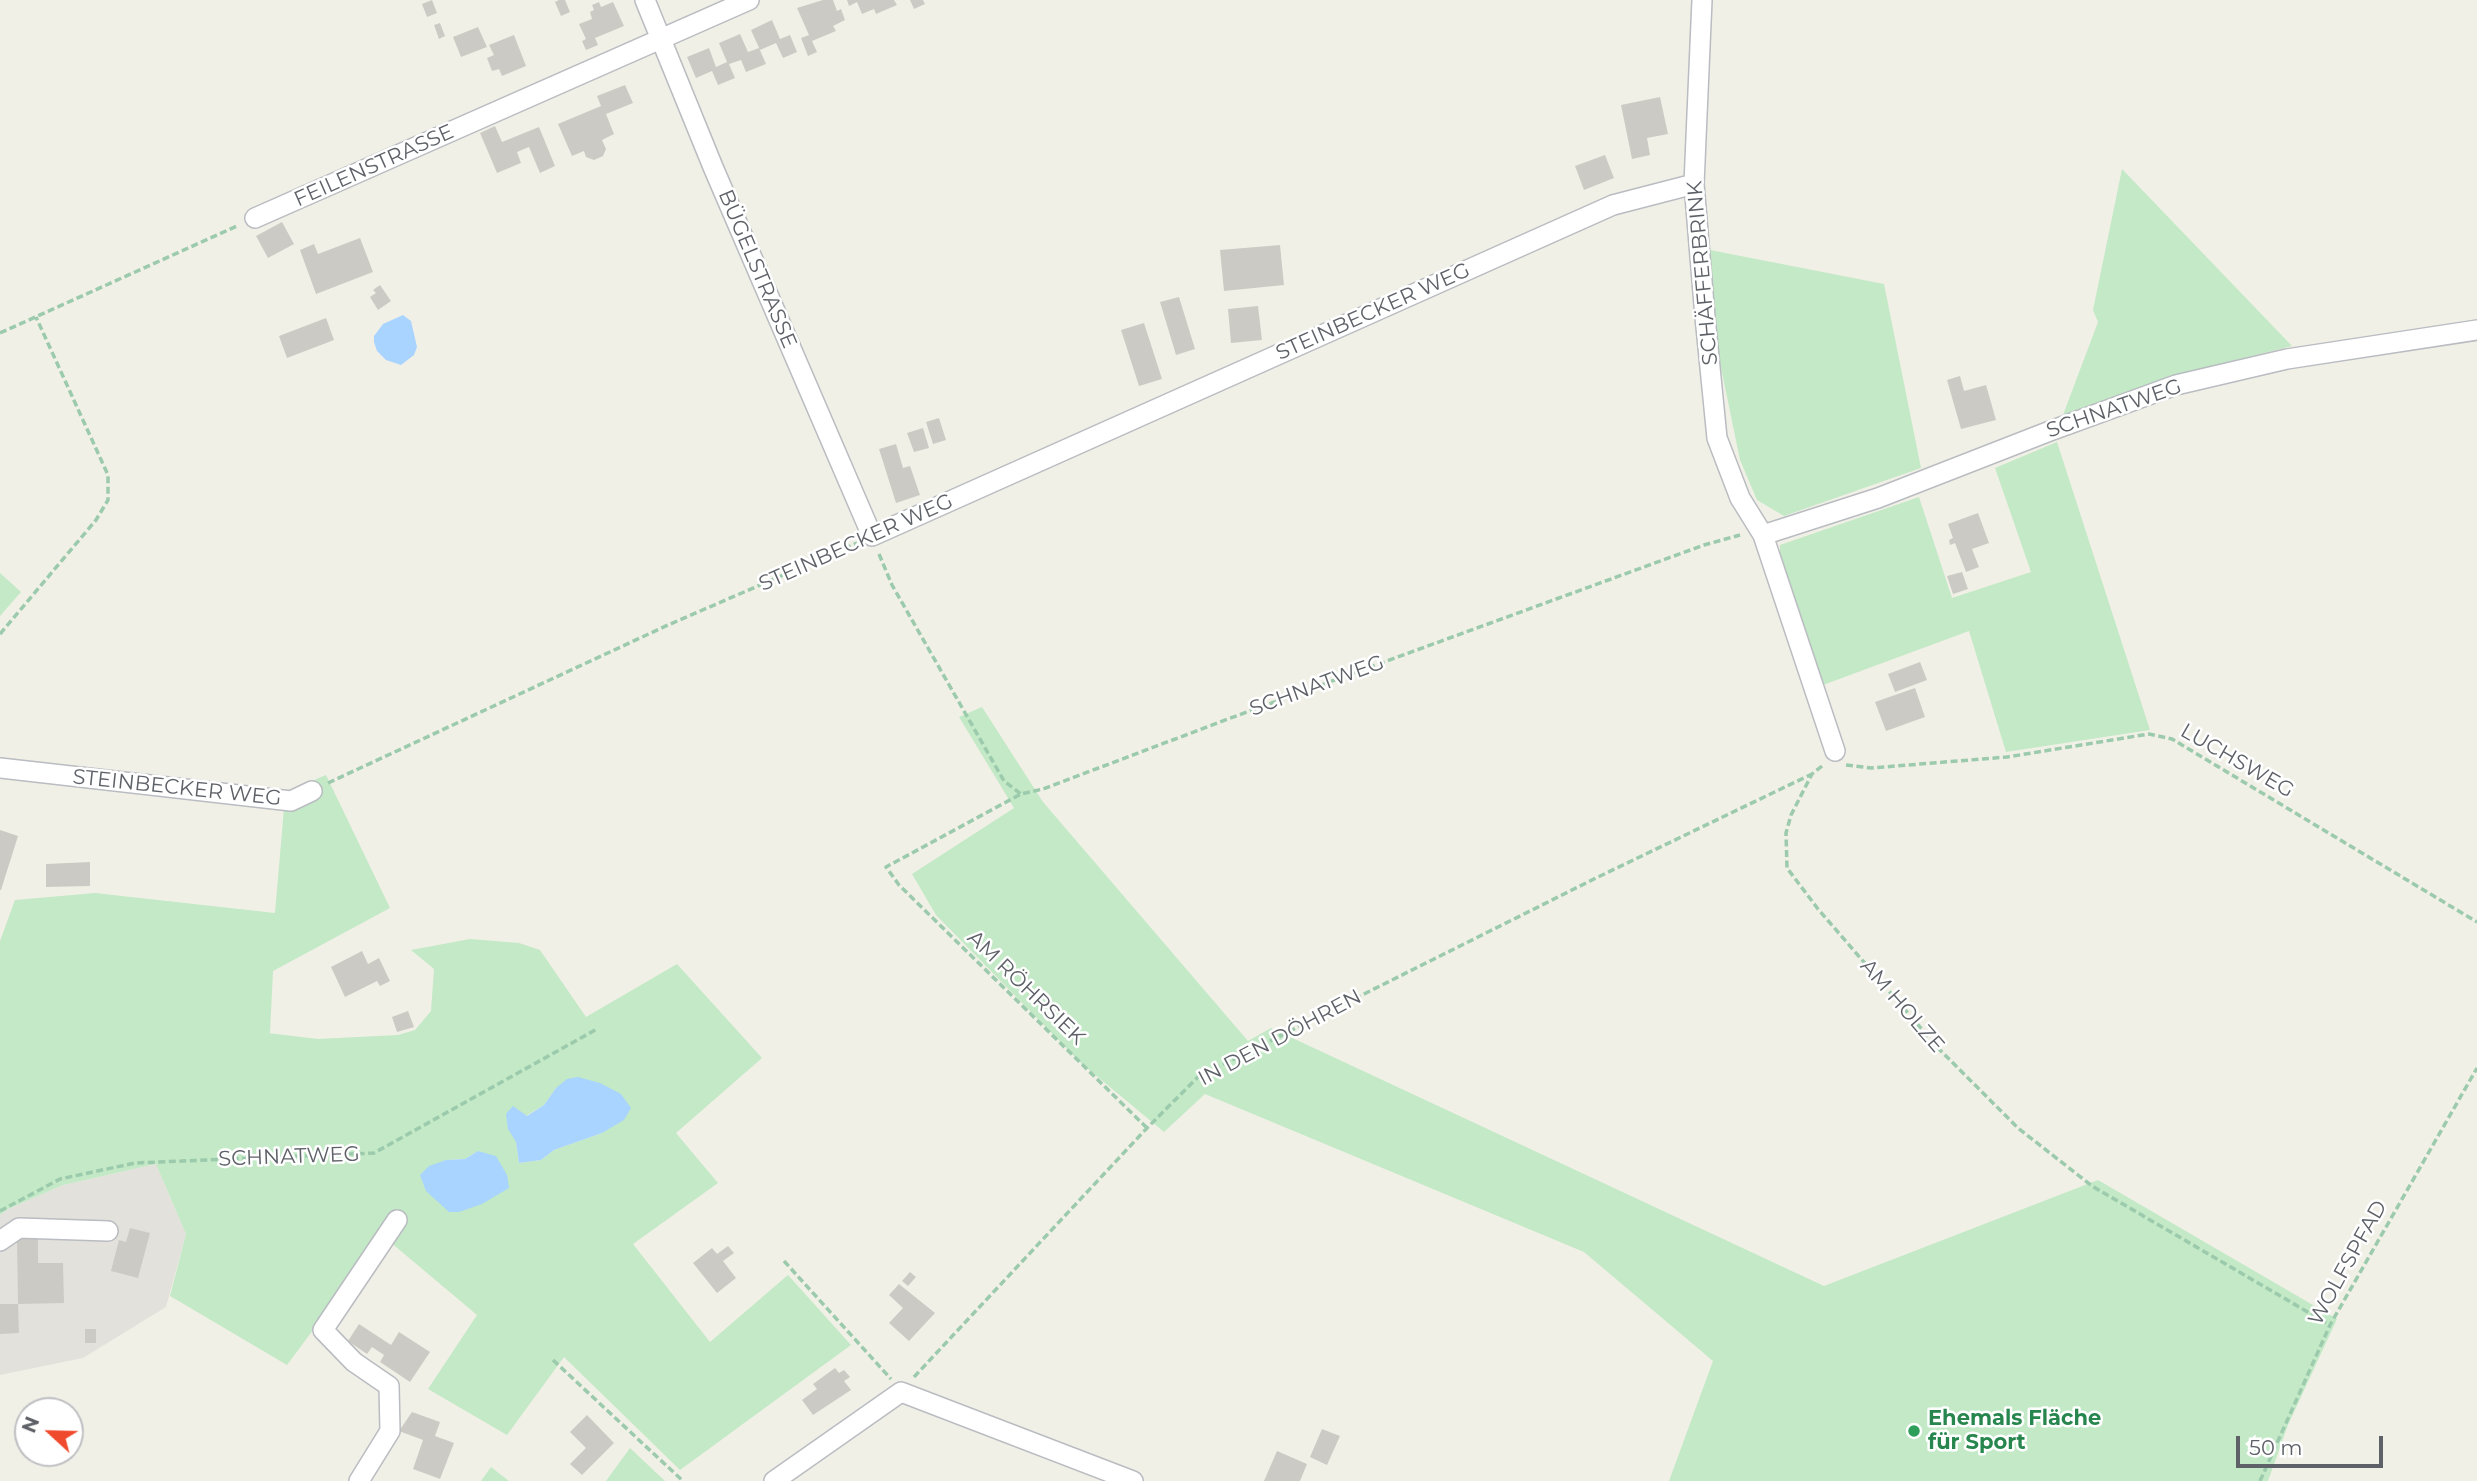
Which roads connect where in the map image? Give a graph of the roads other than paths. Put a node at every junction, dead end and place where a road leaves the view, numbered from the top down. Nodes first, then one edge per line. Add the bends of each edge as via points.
1 (645, 0) edge
2 (749, 0) edge
3 (1702, 0) edge
4 (661, 39) junction
5 (1695, 184) junction
6 (255, 218) road end
7 (2477, 330) edge
8 (1761, 532) junction
9 (872, 536) joint
10 (1835, 751) road end
11 (0, 768) edge
12 (312, 791) road end
13 (397, 1220) dead end
14 (108, 1231) dead end
15 (0, 1241) edge
16 (359, 1481) edge
17 (774, 1481) edge
18 (1133, 1481) edge

1 - 4 street, BÜGELSTRASSE
2 - 4 street, FEILENSTRASSE
3 - 5 street, SCHÄFFERBRINK
4 - 6 street, FEILENSTRASSE
4 - 9 street, BÜGELSTRASSE
5 - 8 street, SCHÄFFERBRINK via 1717,438 1740,498
5 - 9 street, STEINBECKER WEG via 1613,205
7 - 8 street, SCHNATWEG via 2287,359 2176,385 1878,498
8 - 10 street
11 - 12 street, STEINBECKER WEG via 291,801
13 - 16 street via 323,1330 354,1362 389,1386 390,1431
14 - 15 street via 19,1228
17 - 18 street via 901,1392

